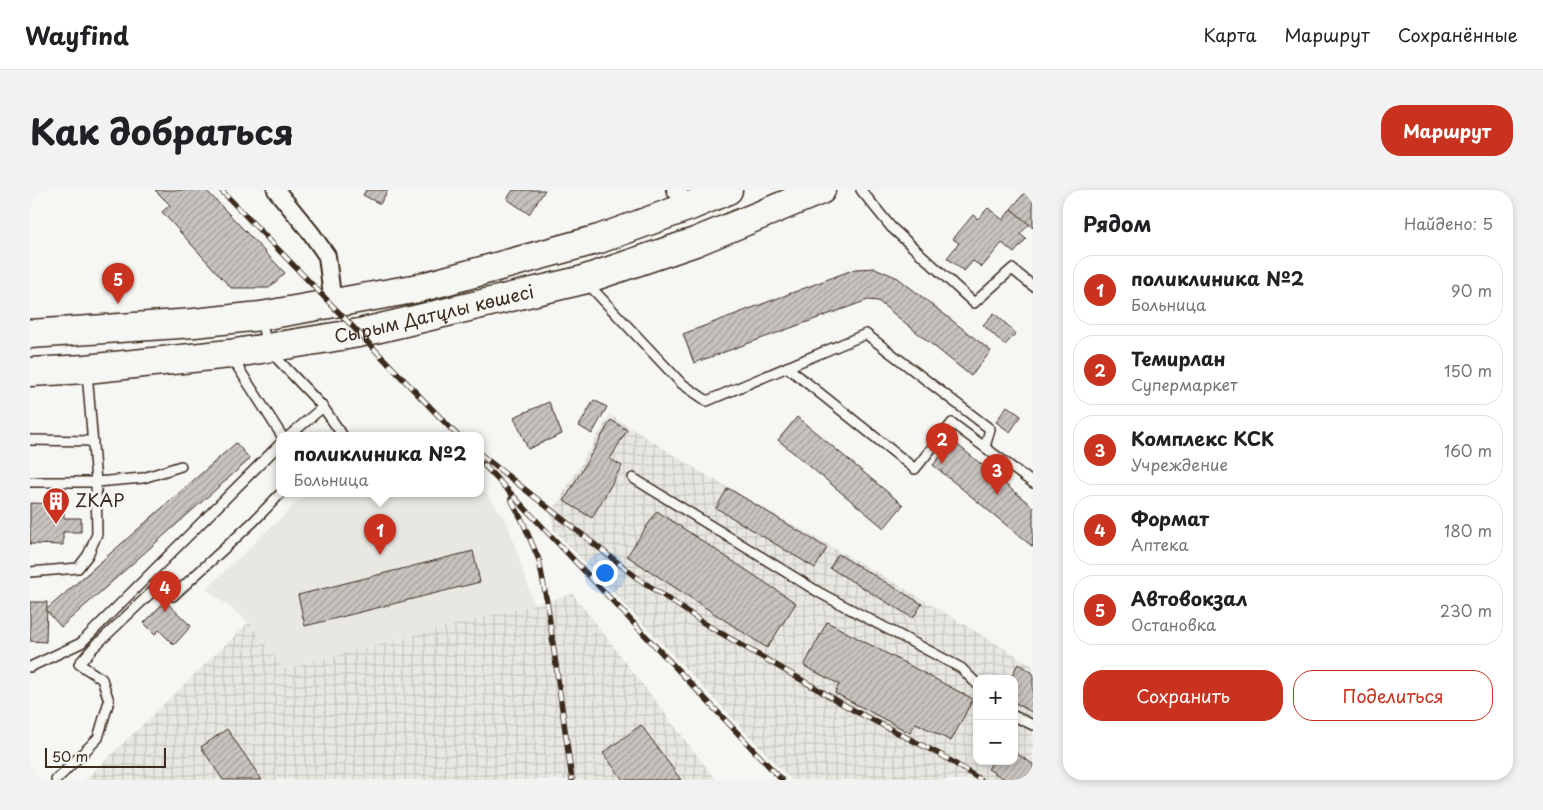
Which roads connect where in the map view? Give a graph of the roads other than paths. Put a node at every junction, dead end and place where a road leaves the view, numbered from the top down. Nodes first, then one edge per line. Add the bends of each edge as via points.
1 (276, 190) edge
2 (728, 190) edge
3 (861, 190) edge
4 (819, 191) edge
5 (683, 198) edge
6 (583, 280) junction
7 (1033, 286) edge
8 (333, 304) junction
9 (261, 316) junction
10 (30, 334) edge
11 (267, 348) junction
12 (230, 354) junction
13 (787, 367) junction
14 (86, 369) junction
15 (30, 372) edge
16 (323, 407) junction
17 (279, 432) edge
18 (294, 432) edge
19 (340, 432) edge
20 (30, 440) edge
21 (93, 441) junction
22 (985, 447) junction
23 (276, 448) edge
24 (181, 466) dead end
25 (633, 478) dead end
26 (30, 482) edge
27 (96, 482) junction
28 (1033, 483) edge
29 (277, 497) edge
30 (30, 572) edge
31 (30, 667) edge
32 (973, 680) edge
33 (1018, 718) edge
34 (1033, 725) edge
35 (56, 780) edge

1 - 8 street via 327,256
2 - 5 highway, Сырым Датұлы көшесі
3 - 7 lane via 891,226 974,303 1012,269
4 - 6 highway, Сырым Датұлы көшесі via 695,242
5 - 8 highway, Сырым Датұлы көшесі via 599,239 429,285
6 - 11 highway, Сырым Датұлы көшесі via 358,333
6 - 13 lane via 681,383 707,401
8 - 9 highway, Сырым Датұлы көшесі
9 - 10 highway, Сырым Датұлы көшесі
9 - 11 lane
11 - 12 highway, Сырым Датұлы көшесі
11 - 16 lane
12 - 14 highway, Сырым Датұлы көшесі
12 - 17 lane
13 - 22 lane via 866,334 990,429
13 - 22 lane via 915,469 952,423
14 - 15 highway, Сырым Датұлы көшесі
14 - 21 lane
16 - 18 lane
16 - 19 lane
20 - 21 lane
21 - 27 lane
22 - 28 lane
23 - 31 lane via 81,643
24 - 27 lane via 143,478
25 - 32 lane via 820,593 960,668
26 - 27 lane
27 - 30 lane via 97,534 78,568
29 - 35 lane via 173,596 156,588 79,664 102,679 109,701 98,738
33 - 34 lane

